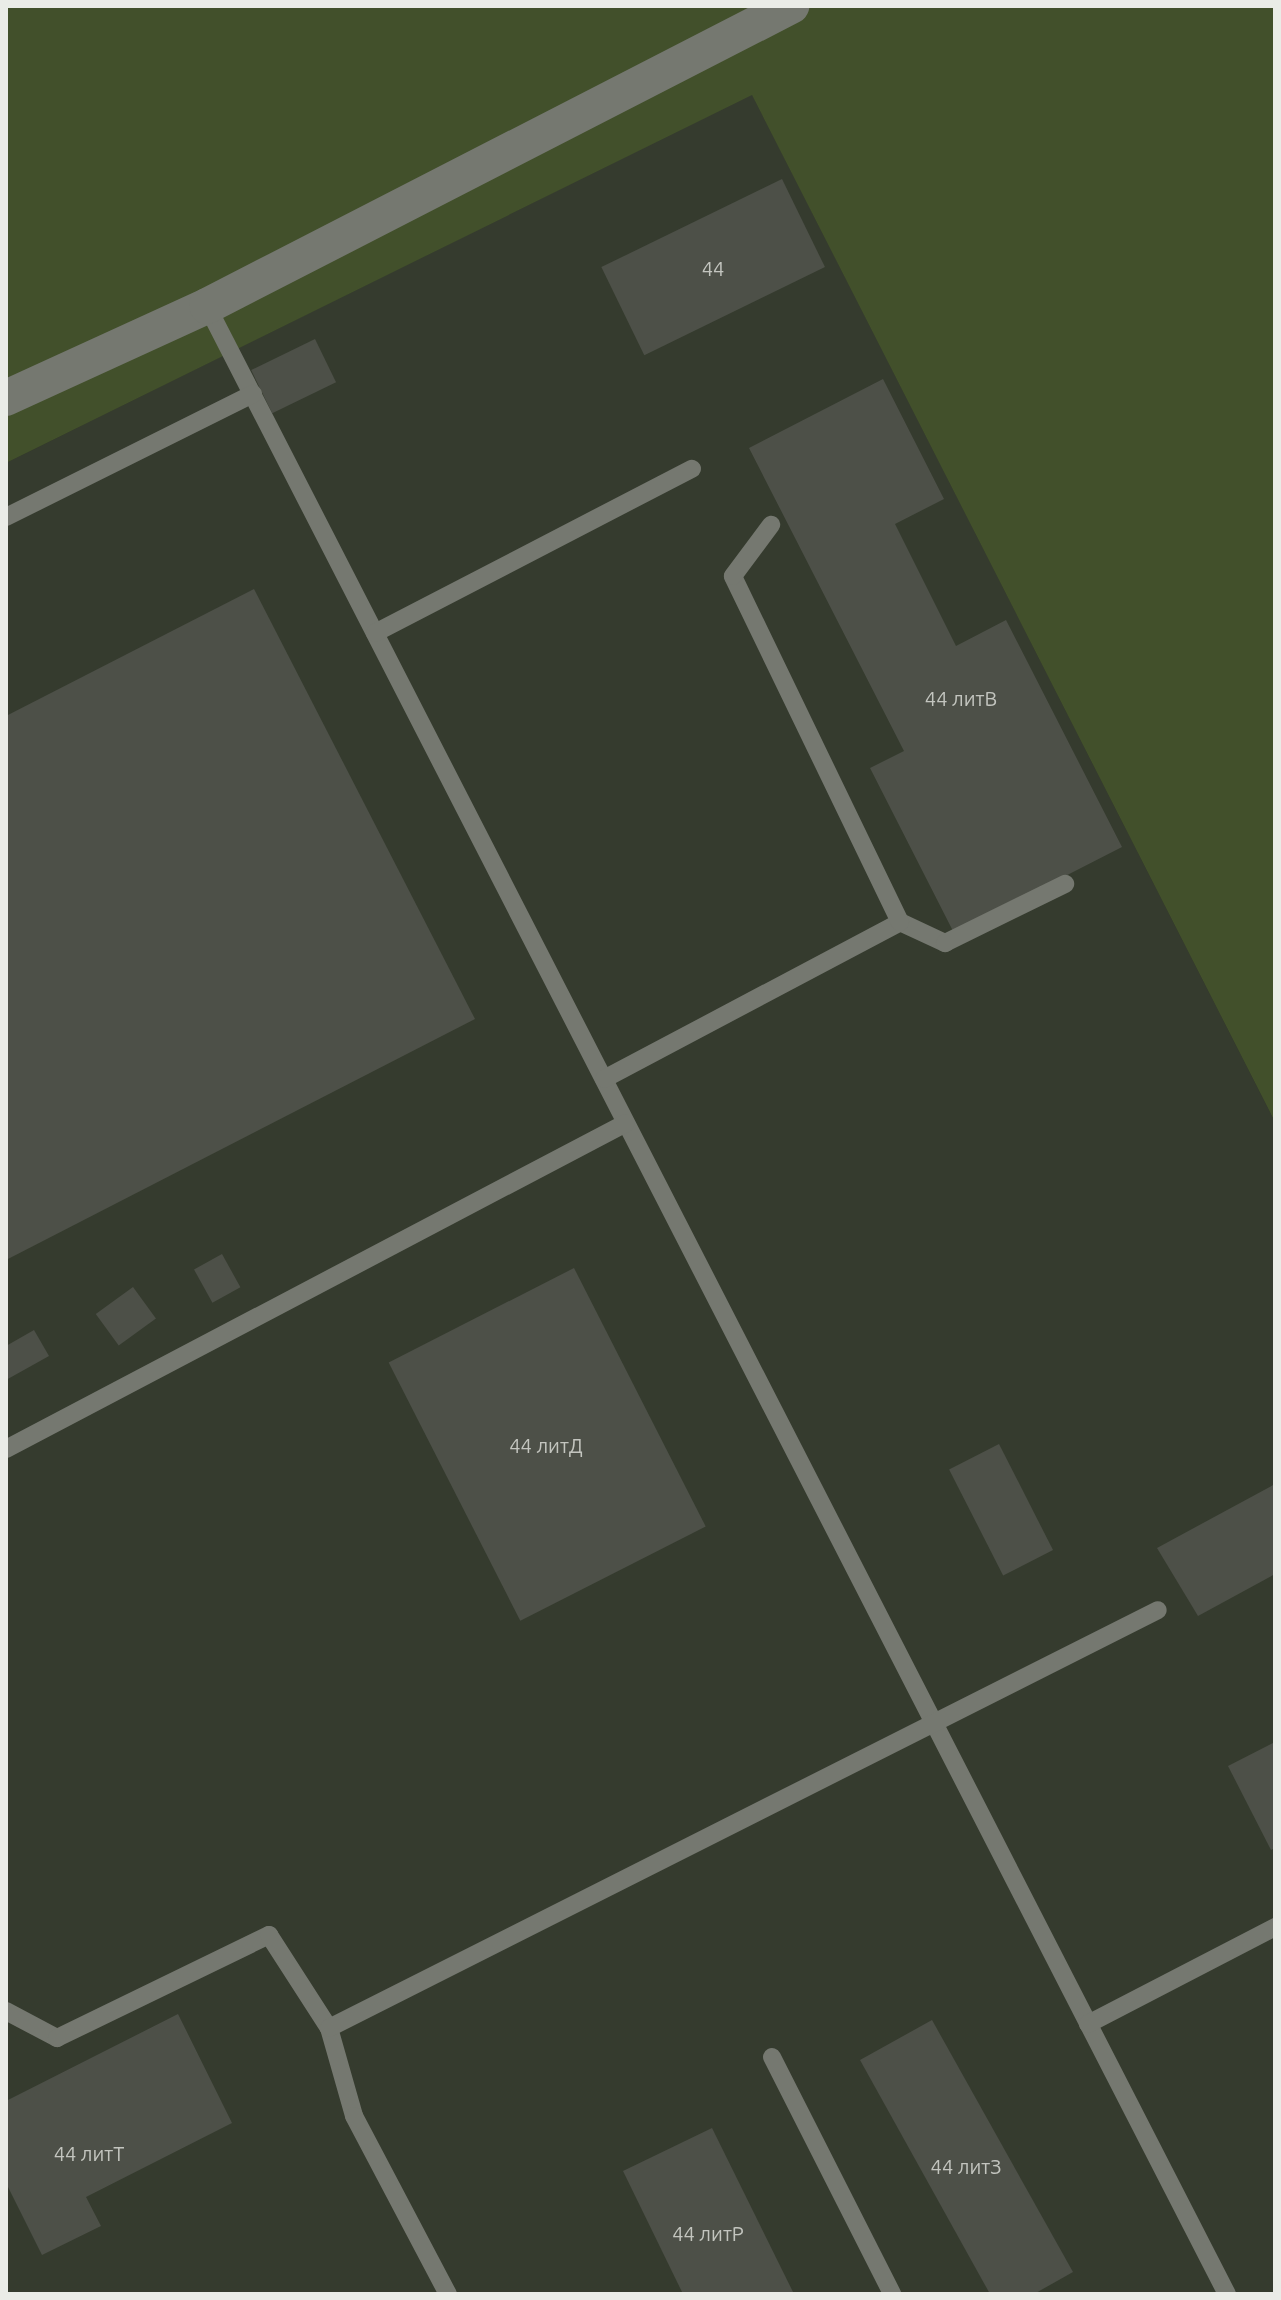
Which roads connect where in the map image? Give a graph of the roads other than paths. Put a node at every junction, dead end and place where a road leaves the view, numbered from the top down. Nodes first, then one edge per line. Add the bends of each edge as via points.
1 (791, 6) edge
2 (207, 306) junction
3 (253, 394) junction
4 (6, 398) edge
5 (692, 469) dead end
6 (6, 517) edge
7 (771, 525) dead end
8 (375, 633) junction
9 (1065, 884) dead end
10 (900, 922) junction
11 (604, 1079) junction
12 (626, 1123) junction
13 (6, 1449) edge
14 (1158, 1610) dead end
15 (933, 1721) junction
16 (1275, 1927) edge
17 (6, 2011) edge
18 (1088, 2024) junction
19 (329, 2028) junction
20 (772, 2057) dead end
21 (448, 2294) edge
22 (892, 2294) edge
23 (1227, 2294) edge

1 - 2 street
2 - 3 lane
2 - 4 street
3 - 6 lane
3 - 8 lane
5 - 8 lane
7 - 10 lane via 733,576
8 - 11 lane
9 - 10 lane via 945,943
10 - 11 lane
11 - 12 lane
12 - 13 lane
12 - 15 lane
14 - 15 lane
15 - 18 lane
15 - 19 lane
16 - 18 lane
17 - 19 lane via 57,2038 269,1935
18 - 23 lane
19 - 21 lane via 354,2116
20 - 22 lane

